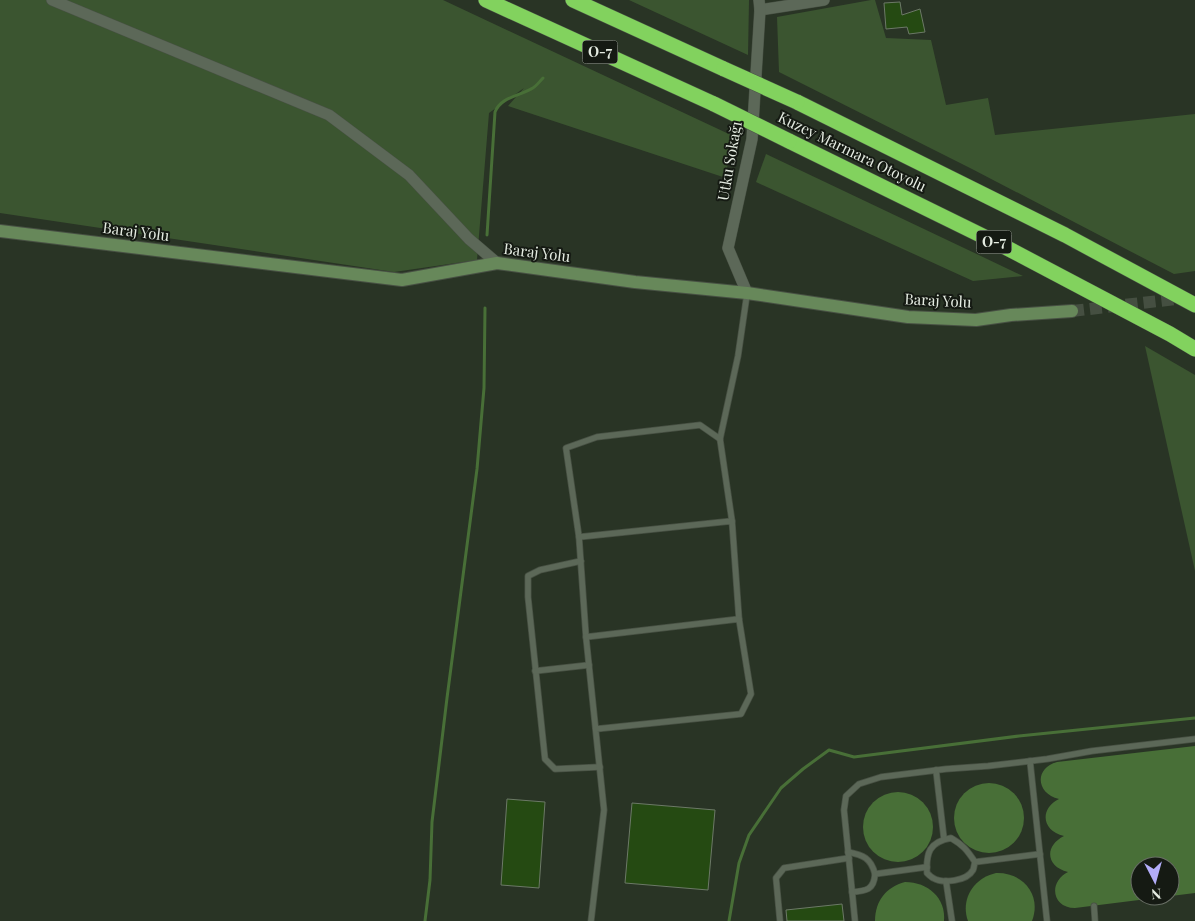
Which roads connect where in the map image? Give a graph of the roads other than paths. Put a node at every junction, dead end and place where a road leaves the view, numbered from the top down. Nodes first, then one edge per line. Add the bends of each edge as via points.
1 (52, 0) edge
2 (486, 0) edge
3 (574, 0) edge
4 (824, 0) edge
5 (760, 5) edge
6 (0, 231) edge
7 (497, 263) junction
8 (747, 293) junction
9 (1195, 305) edge
10 (1072, 311) tunnel mouth
11 (1195, 349) edge
12 (720, 439) junction
13 (732, 521) junction
14 (579, 537) junction
15 (581, 561) junction
16 (739, 619) junction
17 (586, 637) junction
18 (589, 665) junction
19 (536, 671) junction
20 (596, 729) junction
21 (1195, 739) edge
22 (1030, 761) junction
23 (600, 767) junction
24 (936, 770) junction
25 (944, 839) junction
26 (1040, 854) junction
27 (848, 855) junction
28 (975, 862) junction
29 (927, 867) junction
30 (875, 874) junction
31 (946, 881) junction
32 (852, 892) junction
33 (1094, 906) dead end
34 (591, 921) edge
35 (780, 921) edge
36 (854, 921) edge
37 (952, 921) edge
38 (1047, 921) edge
39 (1095, 921) edge

1 - 7 street via 329,115 409,175 469,239
2 - 11 highway, Kuzey Marmara Otoyolu / O-7, bridge via 714,104 1007,248
3 - 9 highway, Kuzey Marmara Otoyolu / O-7, bridge via 797,102 1065,235
4 - 5 street
5 - 8 street, Utku Sokağı via 752,138 728,248
6 - 7 street, Baraj Yolu via 402,280
7 - 8 street, Baraj Yolu
8 - 10 street, Baraj Yolu via 908,317 976,320
8 - 12 lane via 738,356
12 - 13 lane
12 - 14 lane via 700,426 597,437 566,448
13 - 14 lane
13 - 16 lane
14 - 15 lane
15 - 17 lane
15 - 19 lane via 540,570 528,576
16 - 17 lane
16 - 20 lane via 751,694 741,714
17 - 18 lane
18 - 19 lane
18 - 20 lane
19 - 23 lane via 545,759 555,769
20 - 23 lane
21 - 22 lane
22 - 24 lane
22 - 26 lane
23 - 34 lane via 604,810
24 - 25 lane
24 - 27 lane via 881,777 860,784 846,796
25 - 28 lane via 951,838 960,844
25 - 29 lane via 932,847 926,860
26 - 28 lane
26 - 38 lane
27 - 30 lane via 858,854 866,858
27 - 32 lane
27 - 35 lane via 784,868 776,878
28 - 31 lane via 966,877
29 - 30 lane
29 - 31 lane via 927,873 934,879
30 - 32 lane via 871,887
31 - 37 lane
32 - 36 lane
33 - 39 lane

